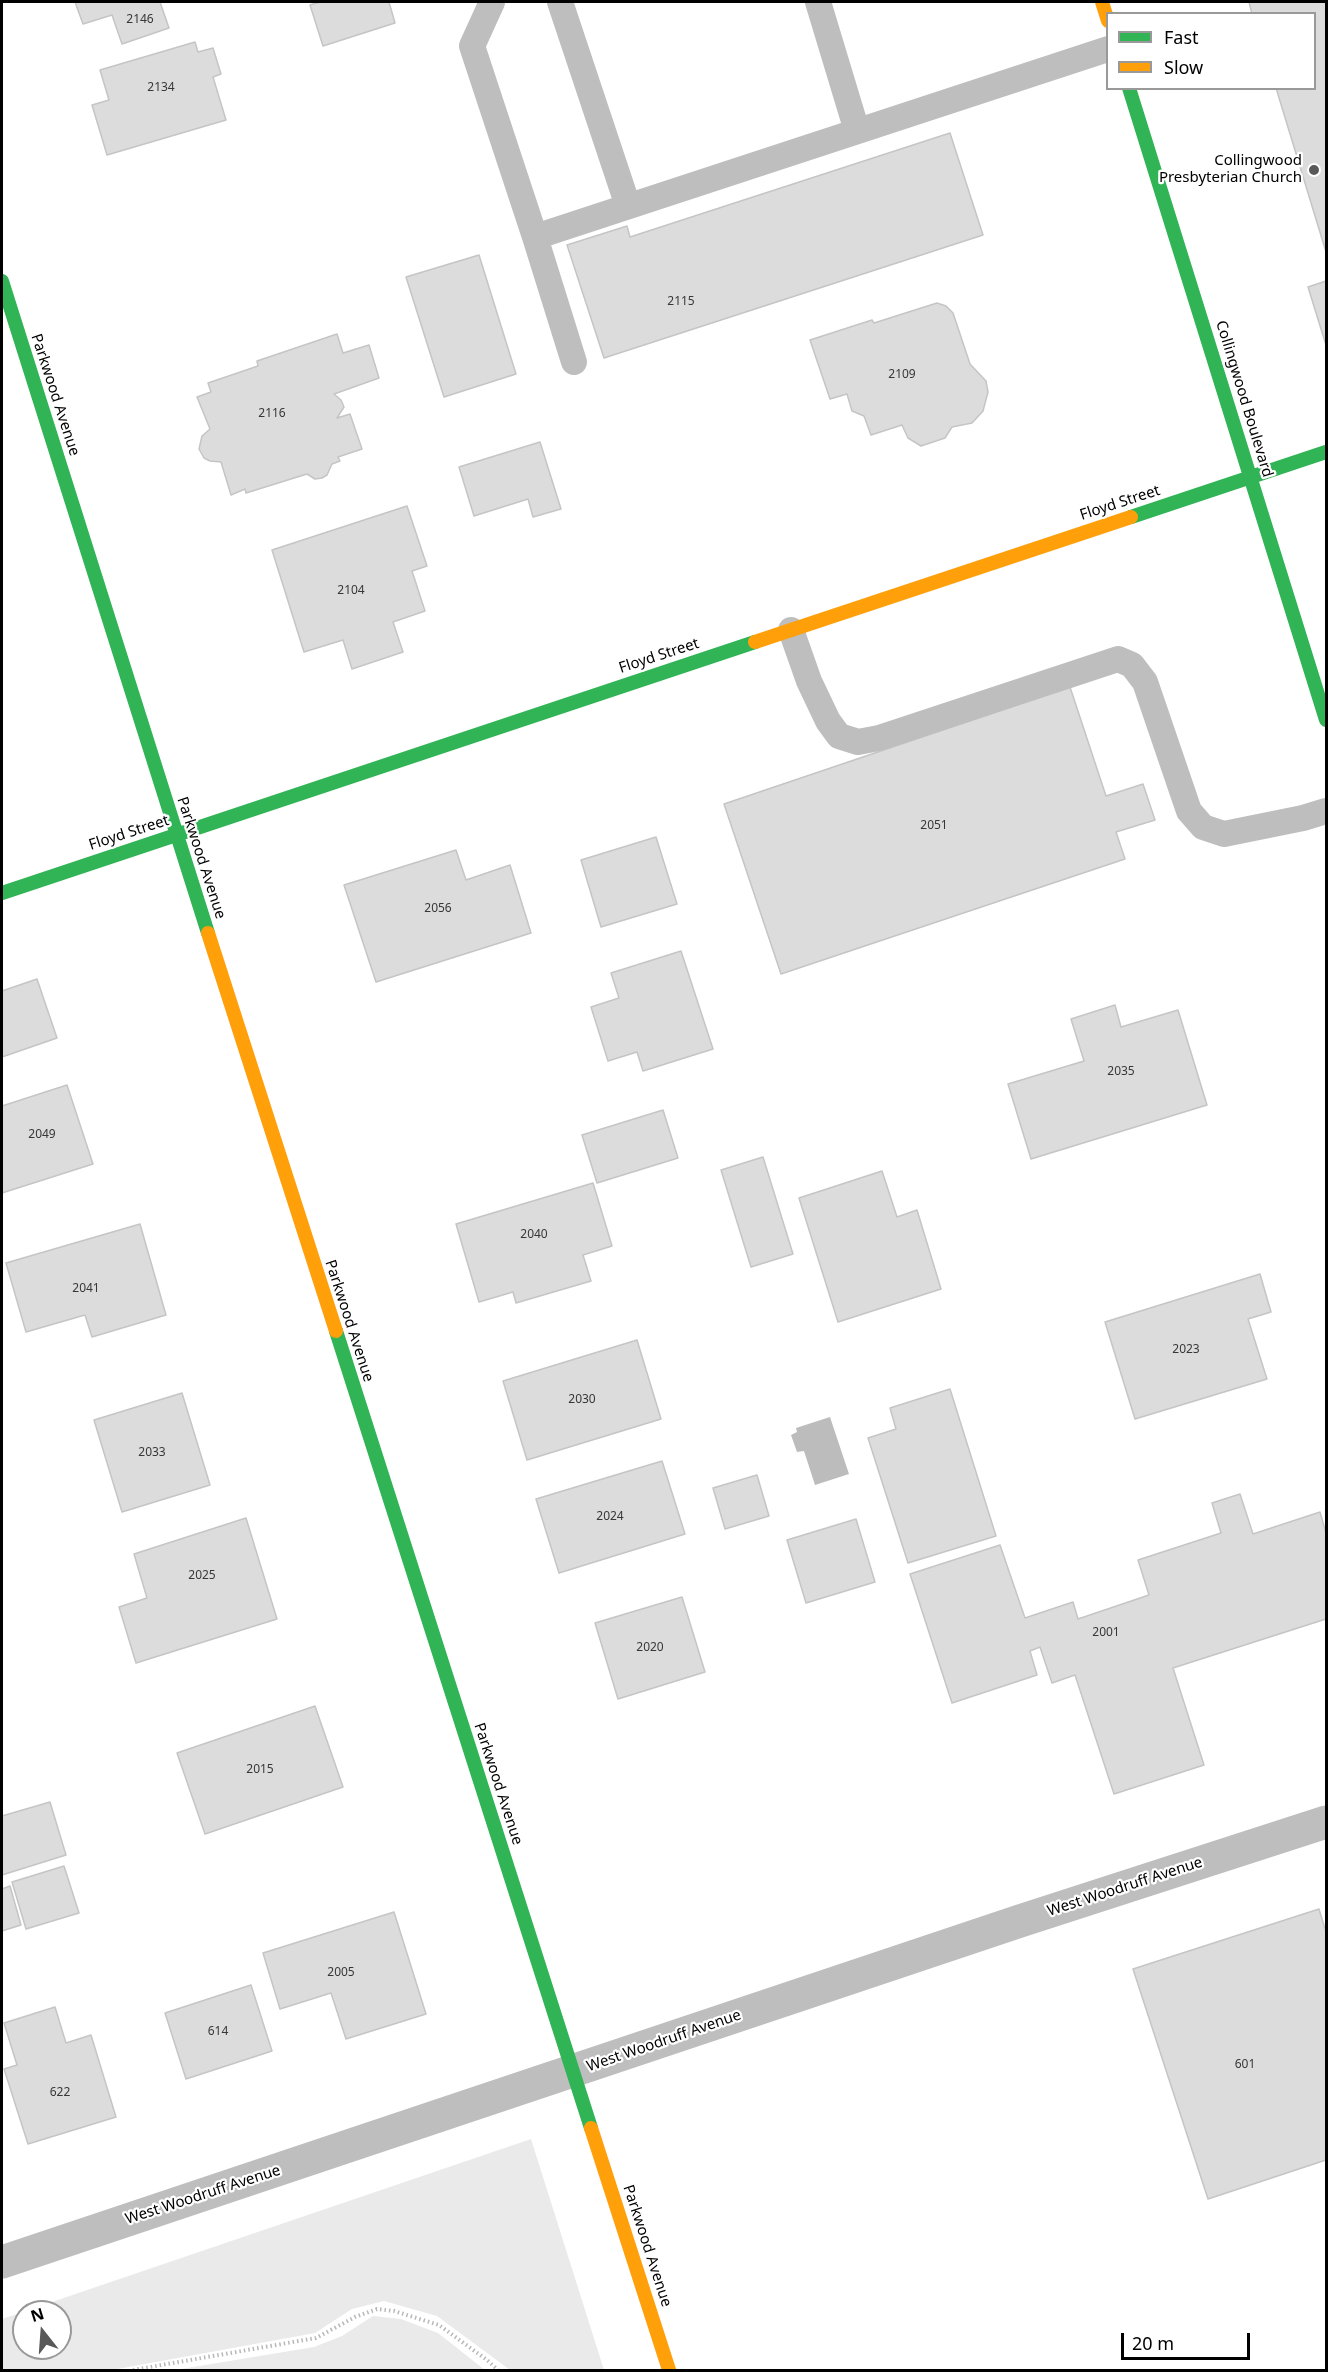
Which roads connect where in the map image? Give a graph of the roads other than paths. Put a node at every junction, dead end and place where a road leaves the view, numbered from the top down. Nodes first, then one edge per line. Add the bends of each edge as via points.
1 (492, 2) edge
2 (560, 2) edge
3 (818, 2) edge
4 (1102, 2) edge
5 (1106, 17) edge
6 (1106, 49) edge
7 (1130, 90) edge
8 (857, 131) junction
9 (628, 206) junction
10 (535, 237) junction
11 (2, 280) edge
12 (574, 362) dead end
13 (1326, 452) edge
14 (1251, 477) junction
15 (791, 630) junction
16 (1317, 654) edge
17 (1326, 720) edge
18 (1326, 811) edge
19 (177, 834) junction
20 (2, 893) edge
21 (1326, 1822) edge
22 (573, 2072) junction
23 (2, 2262) edge
24 (669, 2370) edge

1 - 10 lane via 472,46
2 - 9 lane
3 - 8 lane
4 - 5 street
6 - 8 lane
7 - 14 street, Collingwood Boulevard
8 - 9 lane
9 - 10 lane
10 - 12 lane
11 - 19 street, Parkwood Avenue
13 - 14 street, Floyd Street
14 - 15 street, Floyd Street
14 - 16 street, Collingwood Boulevard
15 - 18 lane via 823,711 839,736 858,742 879,738 1118,658 1132,665 1145,682 1189,811 1203,827 1224,834
15 - 19 street, Floyd Street
16 - 17 street, Collingwood Boulevard
19 - 20 street, Floyd Street
19 - 22 street, Parkwood Avenue
21 - 22 street, West Woodruff Avenue
22 - 23 street, West Woodruff Avenue
22 - 24 street, Parkwood Avenue

